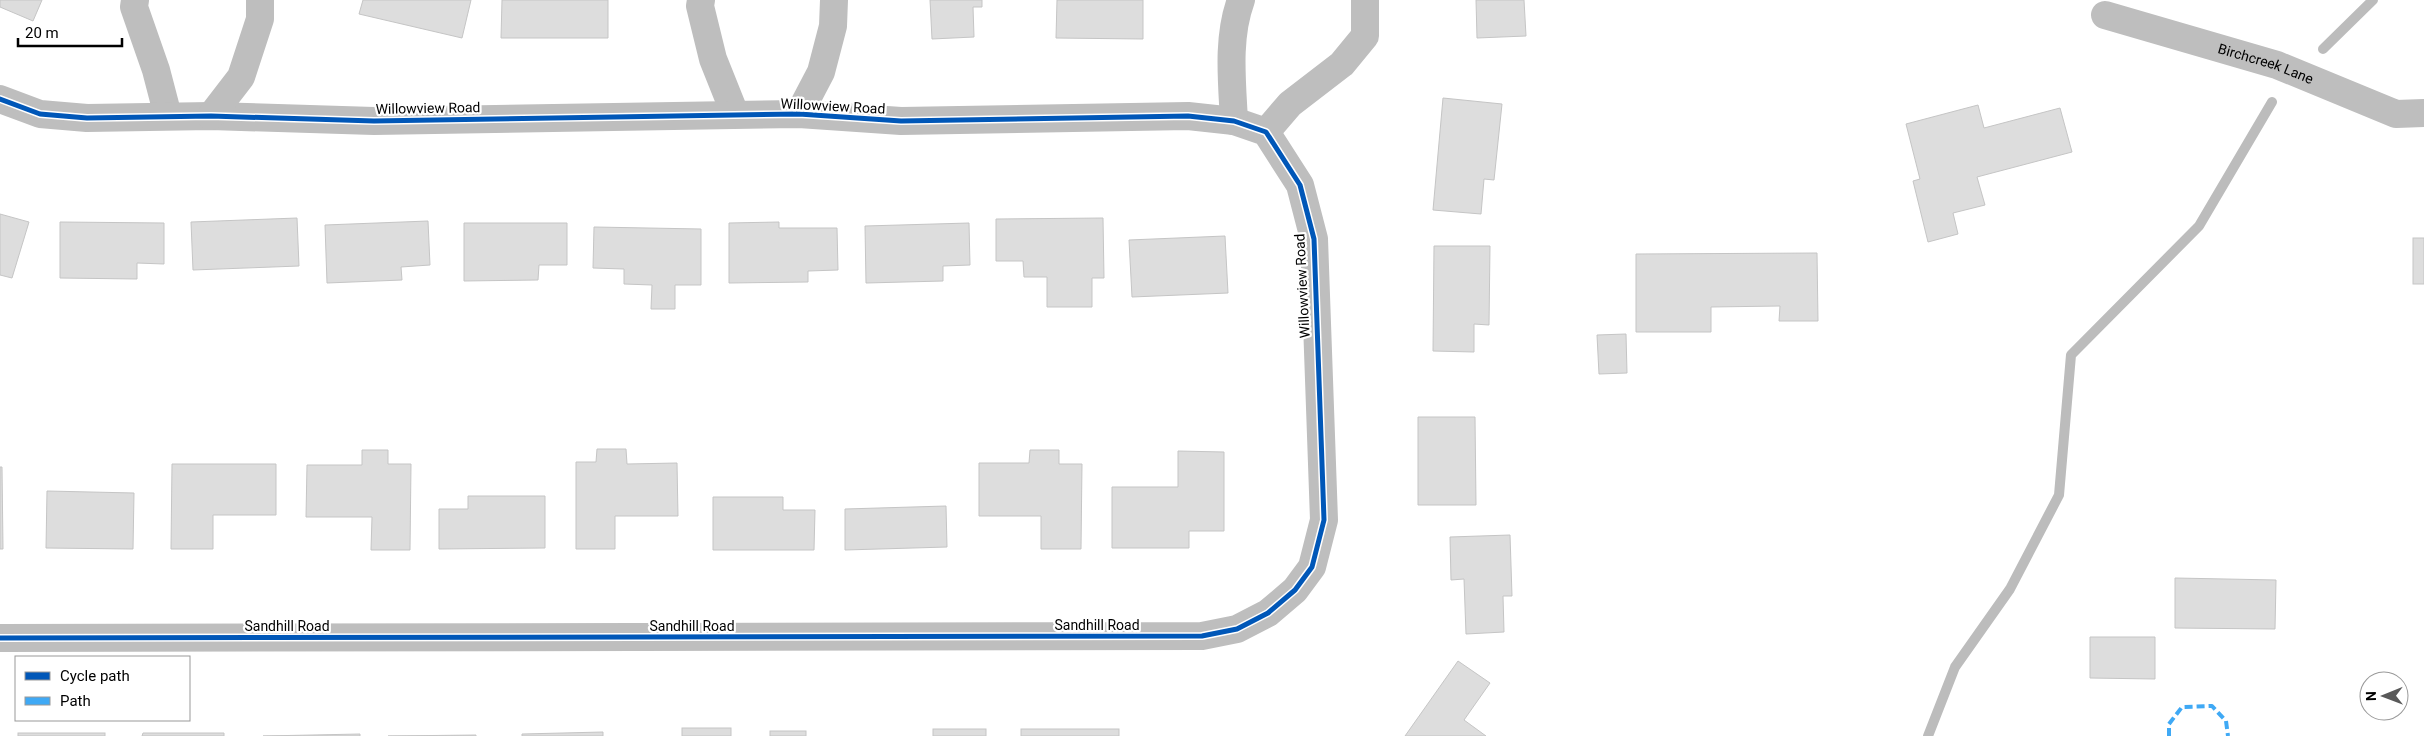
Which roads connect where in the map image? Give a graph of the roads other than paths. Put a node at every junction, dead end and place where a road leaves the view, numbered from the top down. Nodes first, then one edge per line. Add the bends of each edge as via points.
1 (135, 0) edge
2 (260, 0) edge
3 (702, 0) edge
4 (834, 0) edge
5 (1241, 0) edge
6 (1365, 0) edge
7 (2105, 15) dead end
8 (0, 99) edge
9 (2424, 112) edge
10 (735, 114) junction
11 (799, 114) junction
12 (168, 116) junction
13 (211, 116) junction
14 (1234, 121) junction
15 (1266, 132) junction
16 (1324, 520) joint
17 (0, 638) edge

1 - 12 street via 134,7
2 - 13 street via 260,19 241,77
3 - 10 street via 700,6 713,58
4 - 11 street via 833,26 821,72
5 - 14 street via 1234,18 1231,57
6 - 15 street via 1365,36 1342,64 1290,104
7 - 9 street, Birchcreek Lane via 2277,65 2396,114
8 - 12 street, Willowview Road via 40,114 87,118
10 - 11 street, Willowview Road
10 - 13 street, Willowview Road via 374,121
11 - 14 street, Willowview Road via 901,121 1188,116
12 - 13 street, Willowview Road
14 - 15 street, Willowview Road
15 - 16 street, Willowview Road via 1300,185 1314,239
16 - 17 street, Sandhill Road via 1312,567 1295,590 1268,613 1237,629 1202,636

